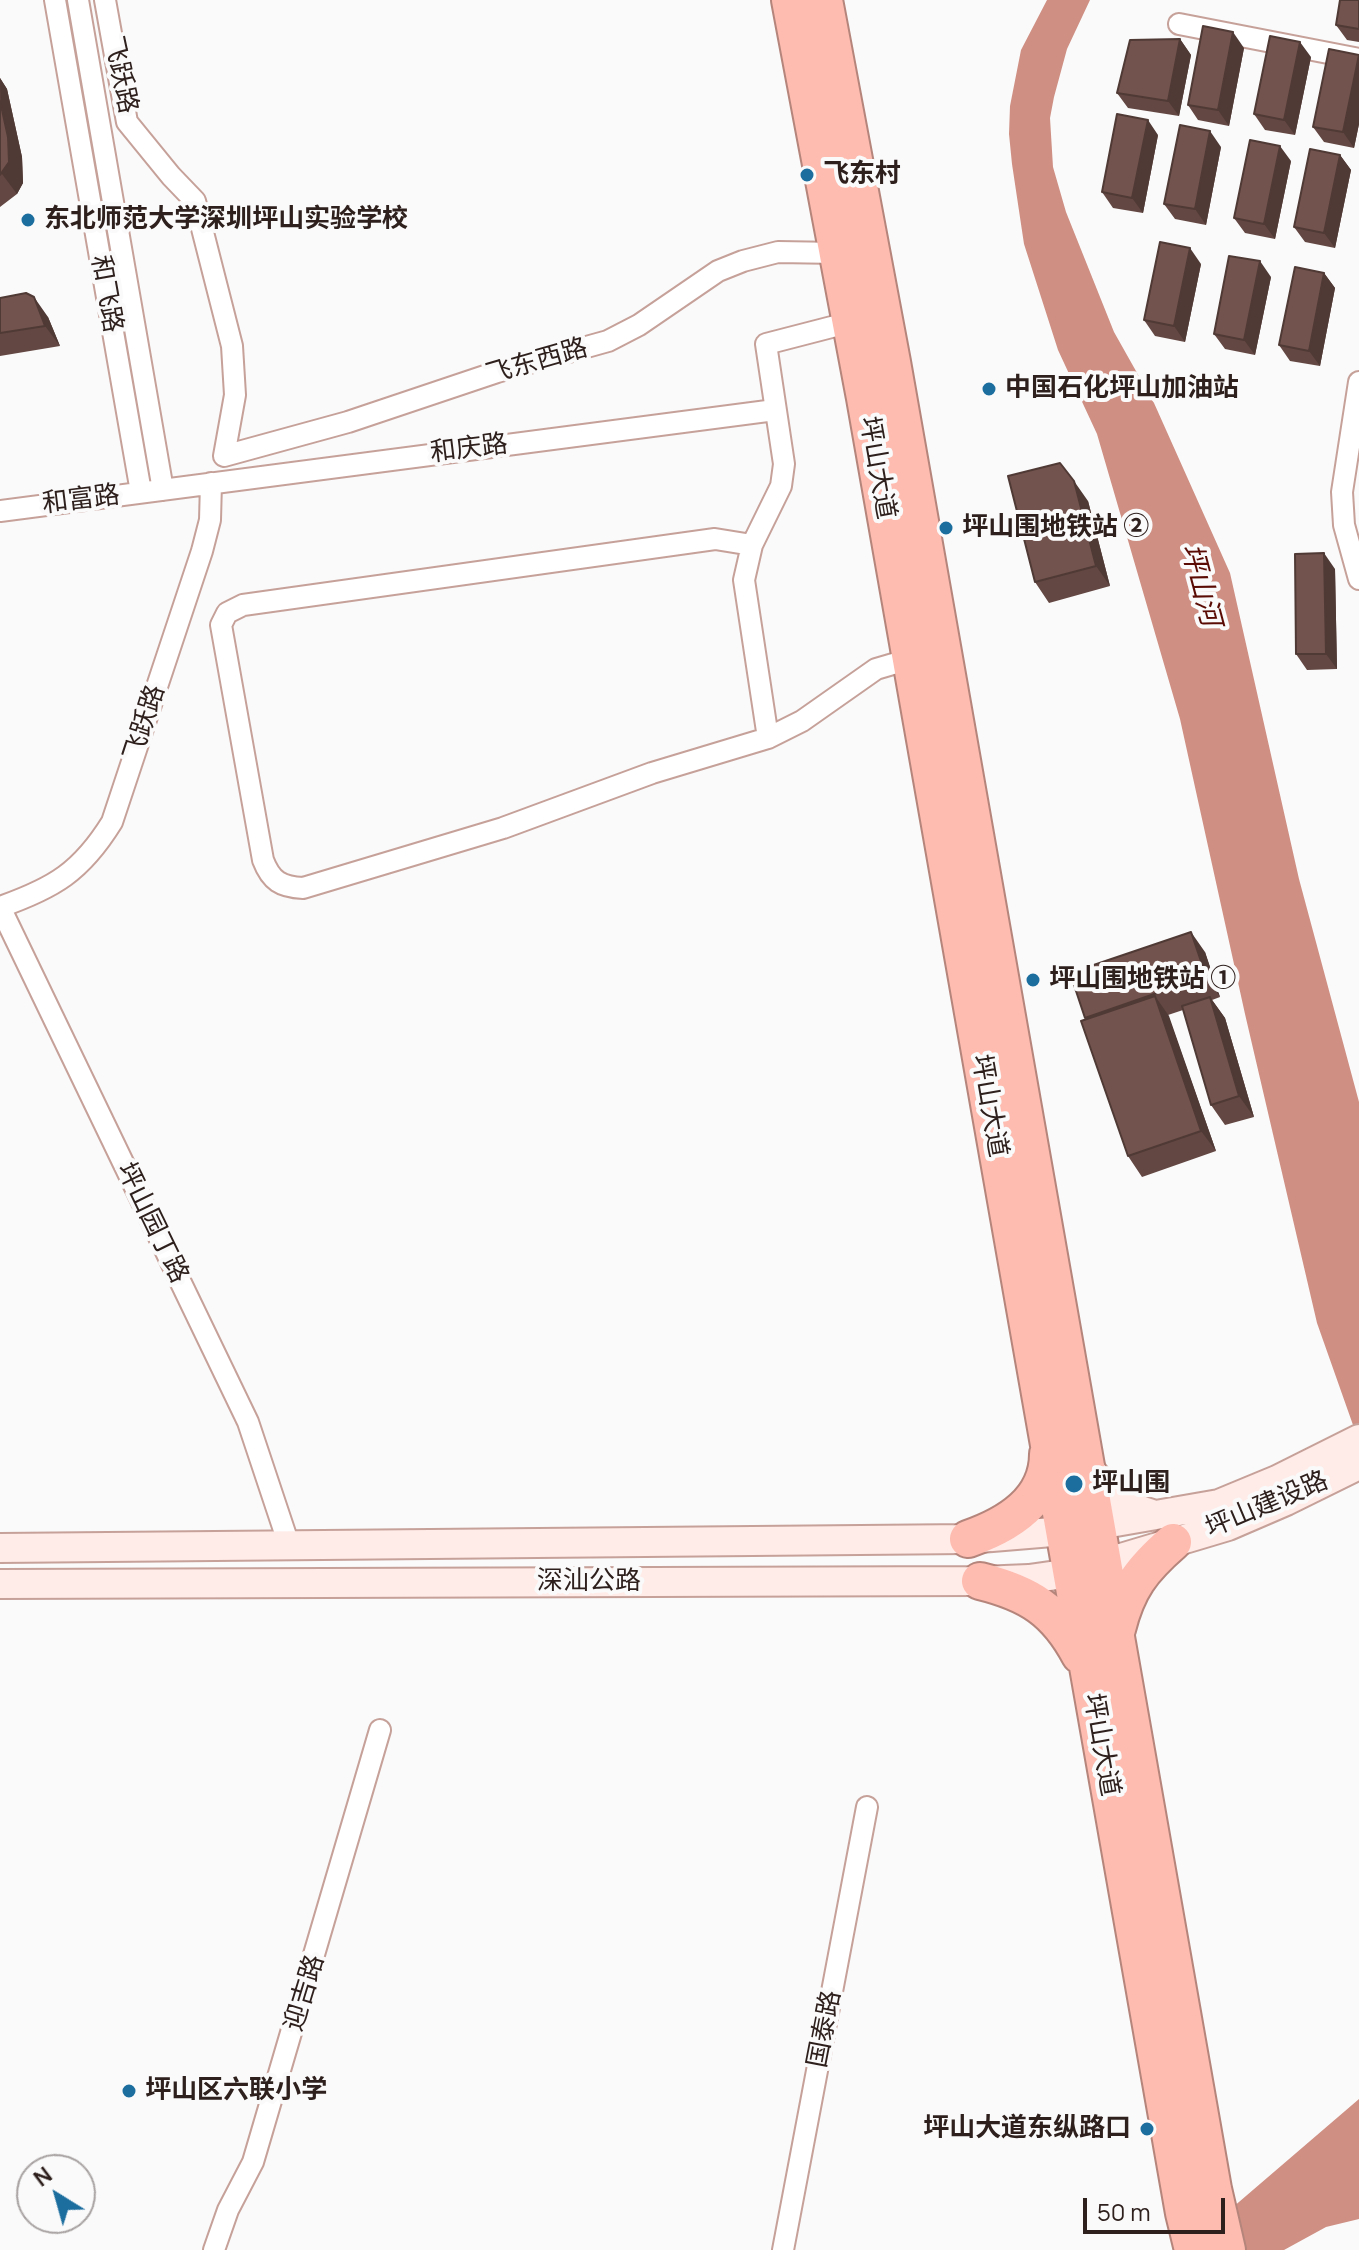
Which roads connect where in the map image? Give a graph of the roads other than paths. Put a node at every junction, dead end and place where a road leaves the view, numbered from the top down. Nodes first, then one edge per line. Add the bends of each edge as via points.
1 (55, 0) edge
2 (78, 0) edge
3 (105, 0) edge
4 (790, 0) edge
5 (824, 0) edge
6 (1179, 24) dead end
7 (1359, 59) edge
8 (838, 253) junction
9 (851, 322) junction
10 (1359, 382) edge
11 (775, 410) junction
12 (224, 456) joint
13 (211, 483) junction
14 (163, 490) junction
15 (141, 492) junction
16 (0, 511) edge
17 (752, 545) junction
18 (1359, 579) edge
19 (910, 659) junction
20 (768, 738) junction
21 (0, 907) edge
22 (1048, 1440) junction
23 (1354, 1454) edge
24 (1086, 1463) junction
25 (1080, 1528) junction
26 (1164, 1528) junction
27 (968, 1539) junction
28 (289, 1545) junction
29 (0, 1548) edge
30 (1087, 1568) junction
31 (980, 1581) junction
32 (0, 1584) edge
33 (1115, 1635) junction
34 (1090, 1679) junction
35 (380, 1730) dead end
36 (867, 1807) dead end
37 (214, 2250) edge
38 (783, 2250) edge
39 (1193, 2250) edge
40 (1227, 2250) edge

1 - 15 street, 和飞路
2 - 14 street, 和飞路
3 - 12 street, 飞跃路 via 127,122 195,201 232,346 235,395
4 - 8 highway, 坪山大道
5 - 24 highway, 坪山大道
6 - 7 street
8 - 9 highway, 坪山大道
8 - 12 street, 飞东西路 via 778,252 743,261 718,271 608,341
9 - 11 street via 766,344
9 - 19 highway, 坪山大道
10 - 18 street via 1342,511
11 - 13 street, 和庆路
11 - 17 street via 784,464 781,486
13 - 14 street, 和庆路
13 - 21 street, 飞跃路 via 202,551 112,822 72,872 40,893
14 - 15 street, 和富路
15 - 16 street, 和富路
17 - 20 street via 744,580
17 - 20 street via 715,539 243,605 227,613 221,625 263,860 269,876 284,887 303,888 503,828 652,773
19 - 20 street via 876,669
19 - 22 highway, 坪山大道
21 - 28 street, 坪山园丁路 via 248,1422
22 - 25 highway, 坪山大道
22 - 27 highway via 1048,1462 1033,1499 1006,1523
23 - 26 main road, 坪山建设路 via 1286,1501 1228,1526
24 - 25 highway, 坪山大道
24 - 26 main road via 1118,1500
25 - 26 main road, 深汕公路
25 - 27 main road, 深汕公路
25 - 30 highway, 坪山大道
26 - 30 main road, 深汕公路
26 - 33 highway via 1151,1561 1123,1604
27 - 28 main road, 深汕公路
28 - 29 main road, 深汕公路
30 - 31 main road, 深汕公路
30 - 33 highway, 坪山大道
30 - 34 highway, 坪山大道
31 - 32 main road, 深汕公路
31 - 34 highway via 1033,1599 1053,1615
33 - 40 highway, 坪山大道
34 - 39 highway, 坪山大道
35 - 37 street, 迎吉路 via 253,2162
36 - 38 street, 国泰路

